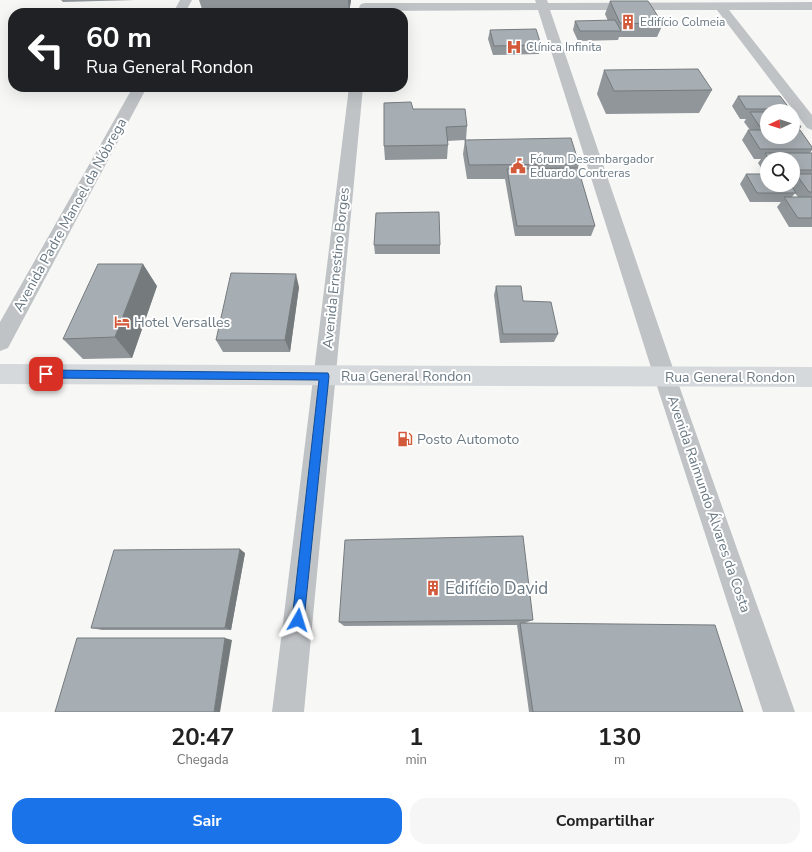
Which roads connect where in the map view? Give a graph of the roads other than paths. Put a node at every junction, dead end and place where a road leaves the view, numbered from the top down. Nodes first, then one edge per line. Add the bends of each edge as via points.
1 (542, 4) edge
2 (812, 6) edge
3 (365, 7) edge
4 (721, 7) junction
5 (137, 92) edge
6 (355, 92) edge
7 (812, 125) edge
8 (0, 342) edge
9 (0, 374) edge
10 (324, 376) junction
11 (665, 376) junction
12 (812, 377) edge
13 (288, 712) edge
14 (779, 712) edge

1 - 3 street
1 - 4 street
1 - 11 street, Avenida Raimundo Álvares da Costa
2 - 4 street
4 - 7 street
5 - 8 street, Avenida Padre Manoel da Nóbrega
6 - 10 street, Avenida Ernestino Borges
9 - 10 main road, Rua General Rondon
10 - 11 main road, Rua General Rondon
10 - 13 street, Avenida Ernestino Borges
11 - 12 main road, Rua General Rondon
11 - 14 street, Avenida Raimundo Álvares da Costa

